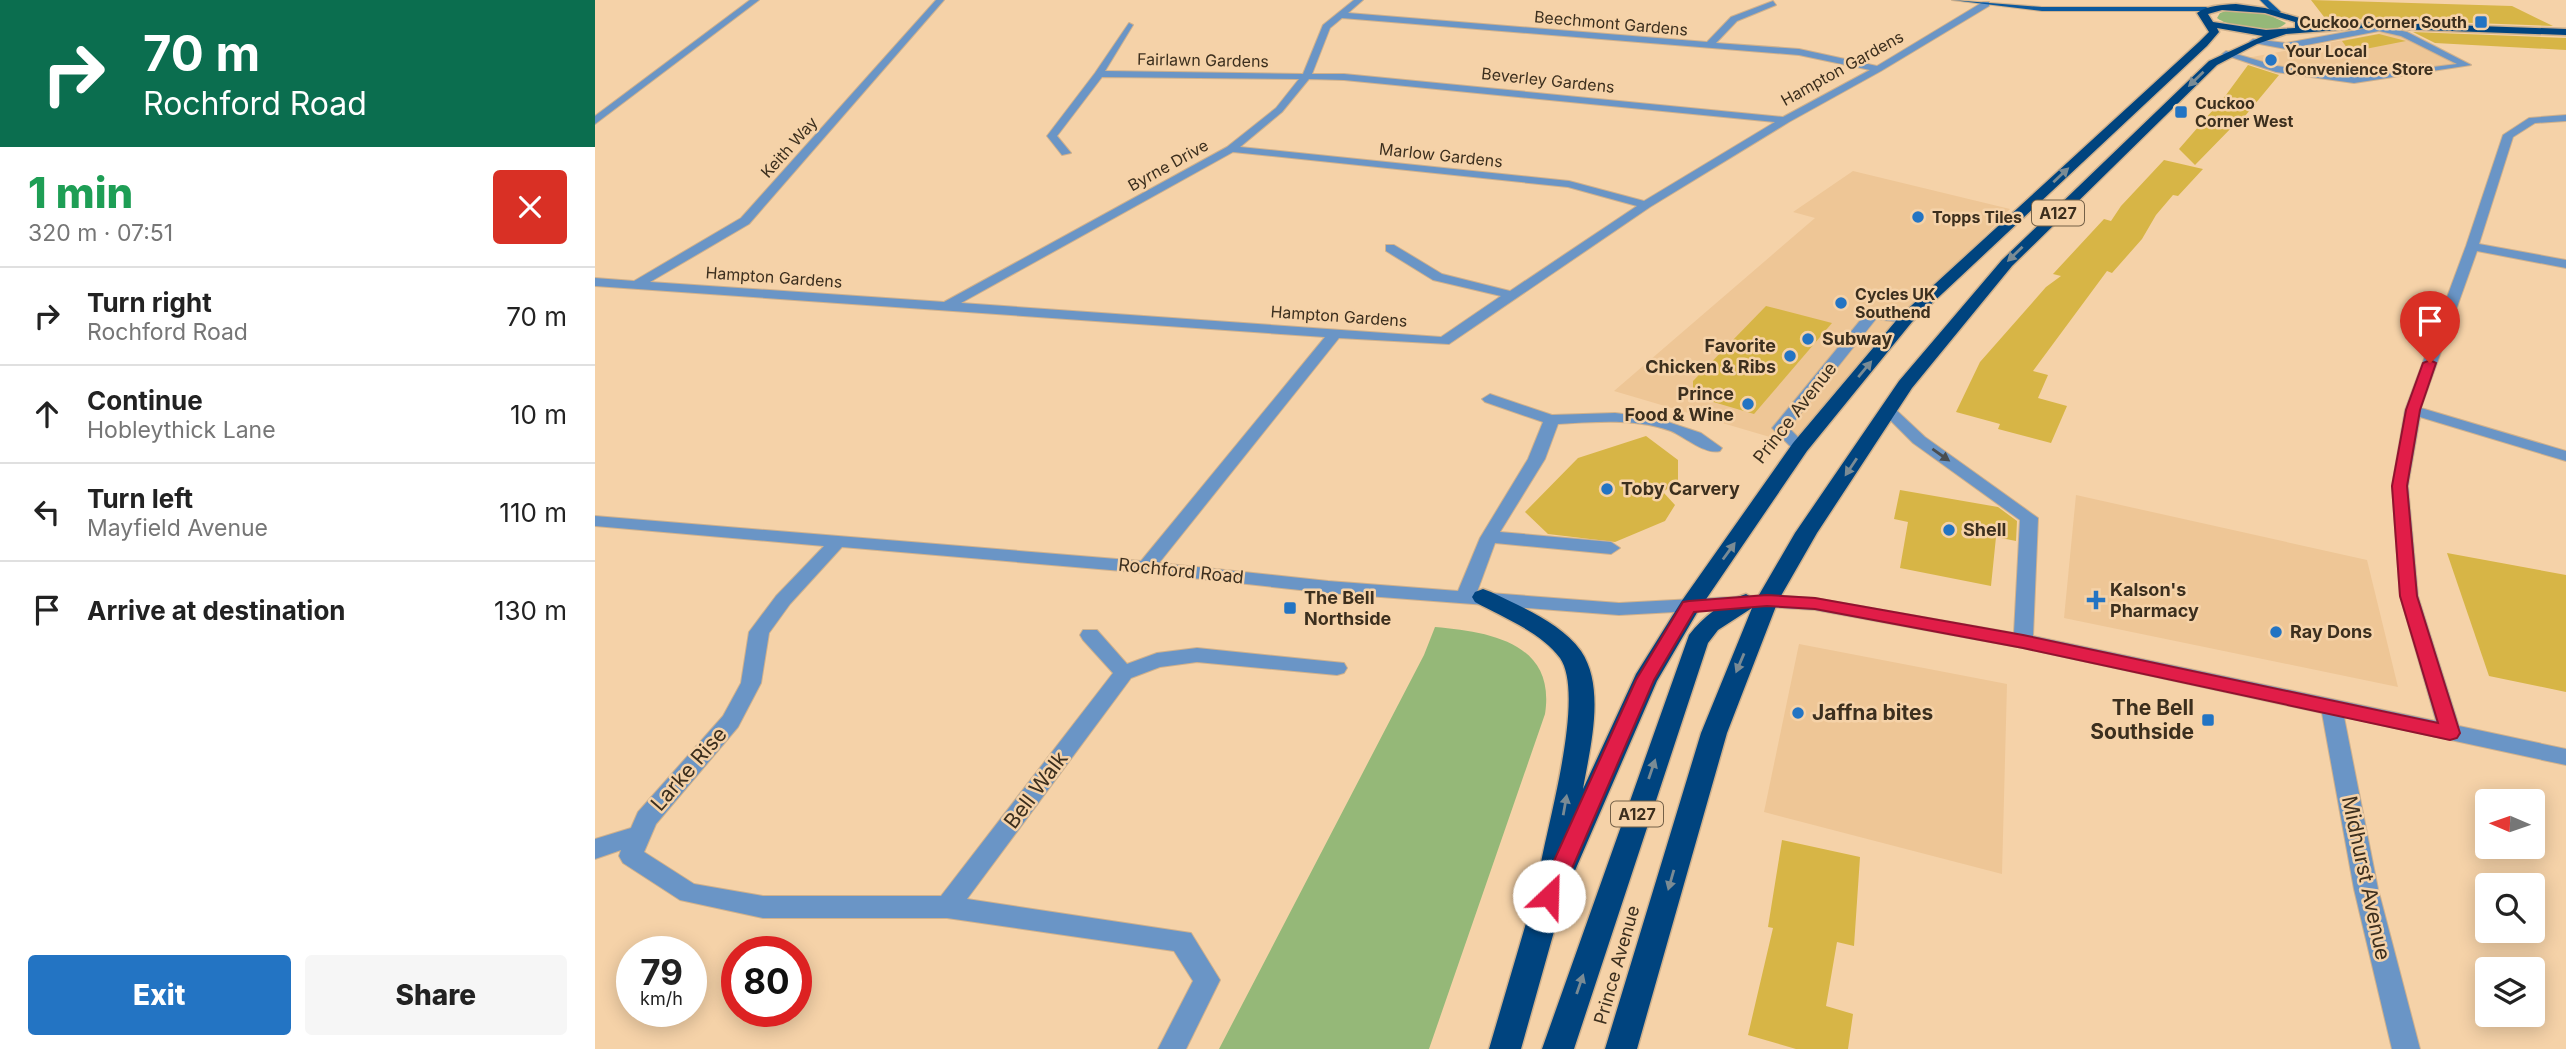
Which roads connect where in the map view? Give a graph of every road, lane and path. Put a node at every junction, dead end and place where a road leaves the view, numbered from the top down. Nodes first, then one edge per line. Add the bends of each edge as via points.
1 (755, 0) edge
2 (940, 0) edge
3 (1359, 0) edge
4 (1956, 0) edge
5 (2220, 0) edge
6 (2264, 0) edge
7 (1773, 3) dead end
8 (1986, 4) junction
9 (2209, 9) junction
10 (2091, 10) junction
11 (2281, 13) junction
12 (1340, 15) junction
13 (2308, 15) dead end
14 (2332, 16) dead end
15 (2183, 19) dead end
16 (2195, 21) dead end
17 (2209, 24) junction
18 (1129, 25) dead end
19 (2371, 27) junction
20 (2300, 28) junction
21 (2566, 30) edge
22 (2282, 33) junction
23 (2253, 42) junction
24 (1709, 45) junction
25 (2226, 54) junction
26 (1878, 69) junction
27 (1099, 74) junction
28 (1306, 77) junction
29 (2566, 118) edge
30 (1785, 120) junction
31 (595, 121) edge
32 (1231, 149) junction
33 (1066, 153) dead end
34 (1646, 205) junction
35 (2472, 246) junction
36 (1390, 248) dead end
37 (2566, 264) edge
38 (595, 282) edge
39 (636, 285) junction
40 (1512, 295) junction
41 (945, 307) junction
42 (1906, 319) junction
43 (1335, 334) junction
44 (1490, 399) dead end
45 (2413, 410) junction
46 (1889, 411) junction
47 (1551, 420) junction
48 (1800, 447) junction
49 (1714, 448) dead end
50 (2566, 456) edge
51 (595, 521) edge
52 (1490, 537) junction
53 (838, 541) junction
54 (1611, 548) dead end
55 (1146, 567) junction
56 (1474, 596) junction
57 (1756, 601) junction
58 (1689, 607) junction
59 (1090, 635) dead end
60 (2023, 641) junction
61 (1337, 667) dead end
62 (1124, 673) junction
63 (2331, 706) junction
64 (2450, 733) junction
65 (2566, 757) edge
66 (640, 835) junction
67 (595, 849) edge
68 (1549, 896) junction
69 (947, 907) junction
70 (1172, 1049) edge
71 (1505, 1049) edge
72 (1558, 1049) edge
73 (1621, 1049) edge
74 (2406, 1049) edge

1 - 31 street
2 - 39 street, Keith Way via 745,221
3 - 12 street, Byrne Drive
4 - 8 main road
5 - 9 main road
6 - 11 main road
7 - 24 street via 1734,19
8 - 10 main road
8 - 26 street, Hampton Gardens
9 - 10 main road
9 - 11 highway
9 - 17 highway via 2202,16
10 - 15 main road
11 - 13 highway
11 - 20 highway via 2300,21
12 - 24 street, Beechmont Gardens
12 - 28 street, Byrne Drive via 1326,27
14 - 21 highway
16 - 17 main road
17 - 22 highway
42 -> 17 highway, Prince Avenue / A127 via 2203,44 2214,32
18 - 27 street, Fairlawn Gardens
19 - 20 highway, Prince Avenue
19 - 21 highway, Prince Avenue
19 - 23 street via 2287,46
19 - 25 street via 2404,34 2467,65 2354,80 2276,68
20 - 22 highway, Prince Avenue
22 - 23 highway, Prince Avenue / A127
23 - 25 highway, Prince Avenue / A127
24 - 26 street, Beechmont Gardens via 1799,52
25 -> 46 highway, Prince Avenue / A127 via 2007,262 1905,385
26 - 30 street, Hampton Gardens
27 - 28 street, Fairlawn Gardens
27 - 33 street, Fairlawn Gardens via 1052,136
28 - 30 street, Beverley Gardens via 1387,80
28 - 32 street, Byrne Drive via 1279,110
29 - 35 street via 2533,120 2508,135
30 - 34 street, Hampton Gardens
32 - 34 street, Marlow Gardens via 1569,184
32 - 41 street, Byrne Drive
34 - 40 street, Hampton Gardens
35 - 37 street
35 - 45 street
36 - 40 street via 1438,277
38 - 39 street, Hampton Gardens
39 - 41 street, Hampton Gardens
40 - 43 street, Hampton Gardens via 1444,341
41 - 43 street, Hampton Gardens
48 -> 42 highway, Prince Avenue / A127
42 - 48 street via 1872,315 1780,428
43 - 55 street
44 - 47 street
45 - 50 street
45 - 64 street via 2400,486 2409,596
46 -> 57 highway, Prince Avenue / A127
46 -> 60 street via 1919,440 2029,518
47 - 49 street via 1642,418 1681,428
47 - 52 street via 1543,448
58 -> 48 highway, Prince Avenue / A127
51 - 53 street, Rochford Road
52 - 54 street
52 - 56 street via 1475,568
53 - 55 street, Rochford Road
53 - 66 street, Larke Rise via 759,632 751,683 731,721 646,819
55 - 56 street, Rochford Road via 1328,587
56 - 58 street, Rochford Road via 1619,609
68 -> 56 highway, A127 via 1583,708 1581,672 1571,655 1536,626
57 - 58 street, Rochford Road
57 - 60 street, Rochford Road via 1815,604
72 -> 57 highway, A127 via 1697,641 1710,624
57 -> 73 highway, Prince Avenue / A127
58 - 68 highway, Prince Avenue / A127 via 1645,680
59 - 62 street
60 - 63 street, Rochford Road
61 - 62 street via 1197,655 1157,660
62 - 69 street, Bell Walk
63 - 64 street, Rochford Road
63 - 74 street, Midhurst Avenue via 2366,889
64 - 65 street, Rochford Road
66 - 67 street
66 - 69 street via 631,856 689,893 763,907
68 - 71 highway, Prince Avenue / A127
69 - 70 street via 1182,941 1207,980

